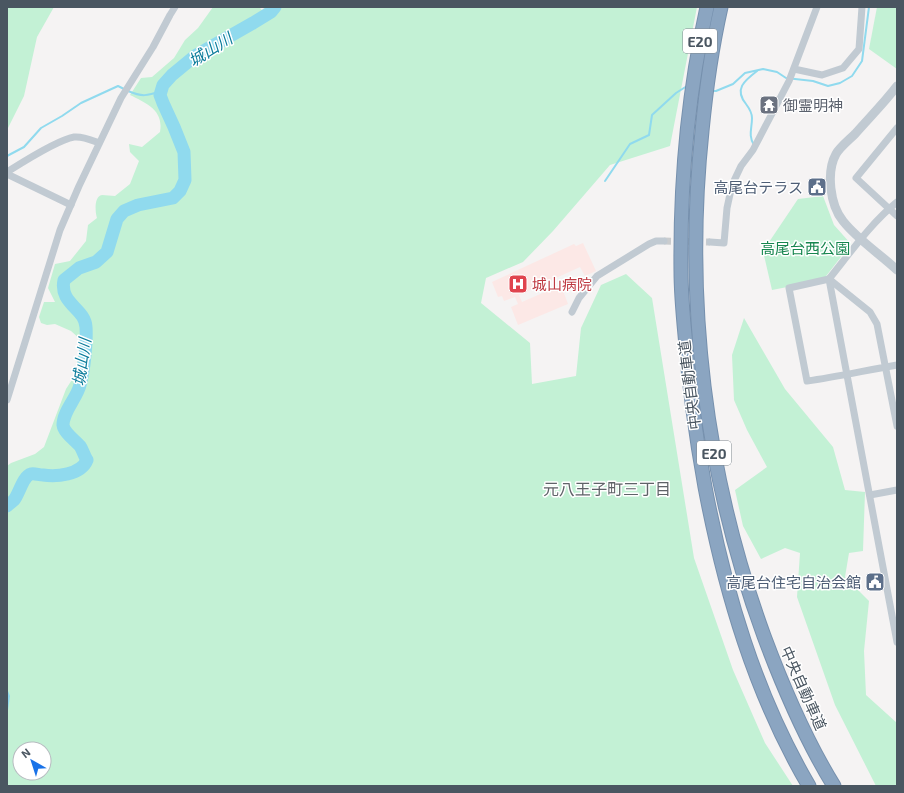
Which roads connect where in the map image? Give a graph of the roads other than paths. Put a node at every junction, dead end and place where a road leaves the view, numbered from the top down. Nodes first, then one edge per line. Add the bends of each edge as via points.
1 (176, 7) edge
2 (707, 7) edge
3 (721, 7) edge
4 (817, 7) edge
5 (862, 7) edge
6 (792, 75) junction
7 (897, 86) edge
8 (897, 128) edge
9 (99, 143) junction
10 (7, 173) edge
11 (897, 202) edge
12 (71, 205) junction
13 (889, 208) junction
14 (897, 216) edge
15 (861, 240) junction
16 (664, 241) tunnel mouth
17 (710, 242) tunnel mouth
18 (897, 270) edge
19 (829, 279) junction
20 (572, 312) dead end
21 (897, 365) edge
22 (885, 367) junction
23 (847, 375) junction
24 (7, 400) edge
25 (897, 426) edge
26 (897, 490) edge
27 (870, 495) junction
28 (895, 619) edge
29 (897, 642) edge
30 (810, 786) edge
31 (834, 786) edge

1 - 9 street via 127,87
2 - 30 highway, 中央自動車道 / E20 via 694,75 684,164 681,272 689,386 713,530 742,638 778,727
3 - 31 highway, 中央自動車道 / E20 via 705,99 695,228 696,298 708,415 727,516 754,609 798,719
4 - 6 street
5 - 6 street via 859,49 843,68 822,75
6 - 17 street via 732,186 724,243
7 - 15 street via 836,154 832,167 830,182 837,212
8 - 13 street via 856,178
9 - 10 street via 75,137 60,142
9 - 12 street
10 - 12 street
11 - 13 street
12 - 24 street via 60,230
13 - 14 street
13 - 15 street
15 - 18 street
15 - 19 street
16 - 20 street via 650,244 597,276 579,298
19 - 22 street via 870,312 877,324
19 - 23 street
19 - 23 street via 789,288 807,381
21 - 22 street
22 - 23 street
22 - 25 street
23 - 27 street
26 - 27 street
27 - 28 street
28 - 29 street

